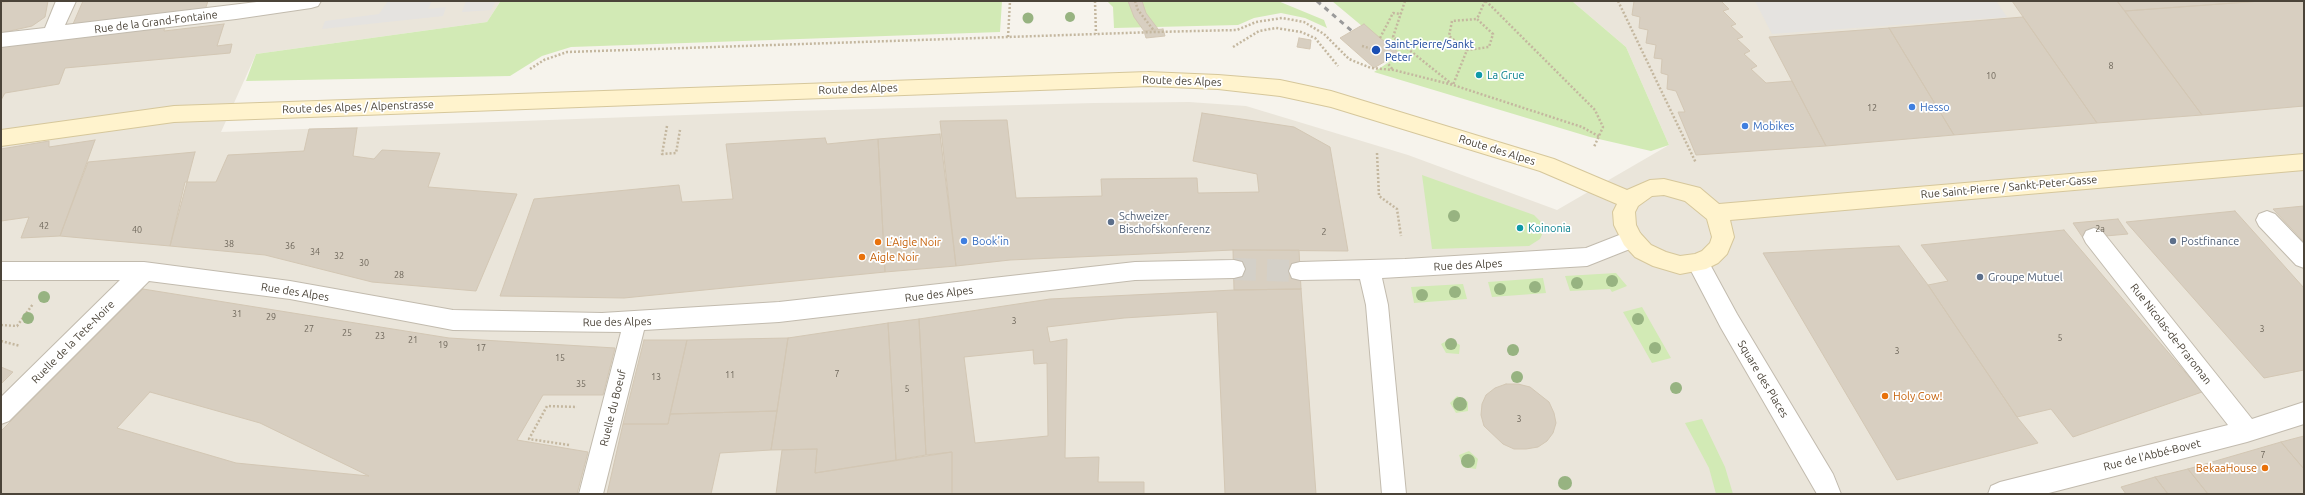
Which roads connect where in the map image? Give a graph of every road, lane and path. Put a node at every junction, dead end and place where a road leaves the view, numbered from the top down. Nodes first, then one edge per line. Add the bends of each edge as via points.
1 (66, 1) edge
2 (311, 1) edge
3 (1010, 1) edge
4 (1095, 1) edge
5 (1135, 1) edge
6 (1405, 1) edge
7 (1486, 1) edge
8 (1618, 1) edge
9 (1401, 14) junction
10 (1477, 19) junction
11 (1155, 32) junction
12 (52, 34) junction
13 (1096, 34) junction
14 (1008, 37) junction
15 (1380, 38) dead end
16 (1, 40) edge
17 (1362, 46) dead end
18 (1233, 47) dead end
19 (1376, 50) dead end
20 (1467, 50) junction
21 (1386, 61) dead end
22 (1338, 66) dead end
23 (1394, 70) junction
24 (524, 72) dead end
25 (1453, 84) junction
26 (716, 93) joint
27 (672, 95) junction
28 (680, 130) dead end
29 (1600, 137) junction
30 (1, 138) edge
31 (1594, 147) dead end
32 (1377, 153) dead end
33 (2304, 162) edge
34 (1700, 170) dead end
35 (1630, 200) junction
36 (1715, 213) junction
37 (2267, 220) dead end
38 (2094, 237) dead end
39 (1632, 239) junction
40 (2304, 259) edge
41 (1698, 263) junction
42 (1405, 268) junction
43 (1234, 269) tunnel mouth
44 (1369, 270) junction
45 (1, 271) edge
46 (144, 271) junction
47 (1300, 271) tunnel mouth
48 (635, 322) junction
49 (578, 407) dead end
50 (1, 413) edge
51 (2304, 413) edge
52 (2247, 431) junction
53 (574, 446) dead end
54 (2012, 493) edge
55 (591, 494) edge
56 (1394, 494) edge
57 (1829, 494) edge

1 - 12 street
2 - 12 street, Rue de la Grand-Fontaine
3 - 14 path
4 - 13 path
5 - 11 path via 1138,10
6 - 9 path
7 - 10 path
7 - 29 path via 1595,110 1603,127
8 - 34 path
9 - 15 path via 1393,13
9 - 25 path via 1393,37
10 - 20 path via 1493,34 1489,48
10 - 20 path via 1452,21 1449,36
11 - 13 path
11 - 23 path via 1237,30 1256,22 1282,18 1304,22 1324,34 1349,59 1370,68
12 - 16 street, Rue de la Grand-Fontaine
13 - 14 path
14 - 24 path via 585,50 566,52 544,60
17 - 19 path
18 - 22 path via 1259,32 1276,28 1300,32 1314,38
20 - 25 path
21 - 23 path
23 - 25 path
25 - 29 path via 1582,127
26 - 27 main road, Route des Alpes / Alpenstrasse
26 - 35 main road, Route des Alpes via 1148,80 1218,82 1280,88 1331,99 1517,155
27 - 28 path via 662,154 676,153
27 - 30 main road, Route des Alpes / Alpenstrasse via 174,114
29 - 31 path
32 - 42 path via 1379,196 1397,209
33 - 36 main road, Rue Saint-Pierre / Sankt-Peter-Gasse
35 - 36 main road via 1650,188 1678,189 1692,194
35 - 39 main road via 1624,212 1625,225
36 - 41 main road via 1723,237 1719,248 1710,257
37 - 40 street
38 - 52 street, Rue Nicolas-de-Praroman
39 - 41 main road via 1643,251 1661,260 1680,265
39 - 42 street, Rue des Alpes via 1587,257
41 - 57 street, Square des Places
42 - 44 street, Rue des Alpes
43 - 48 street, Rue des Alpes via 1136,271 779,312
44 - 47 street, Rue des Alpes
44 - 56 street via 1377,305
45 - 46 street, Rue des Alpes
46 - 48 street, Rue des Alpes via 290,290 453,320
46 - 50 street, Ruelle de la Tete-Noire
48 - 55 street, Ruelle du Boeuf
49 - 53 path via 547,406 529,438
51 - 52 street, Rue de l'Abbé-Bovet
52 - 54 street, Rue de l'Abbé-Bovet

